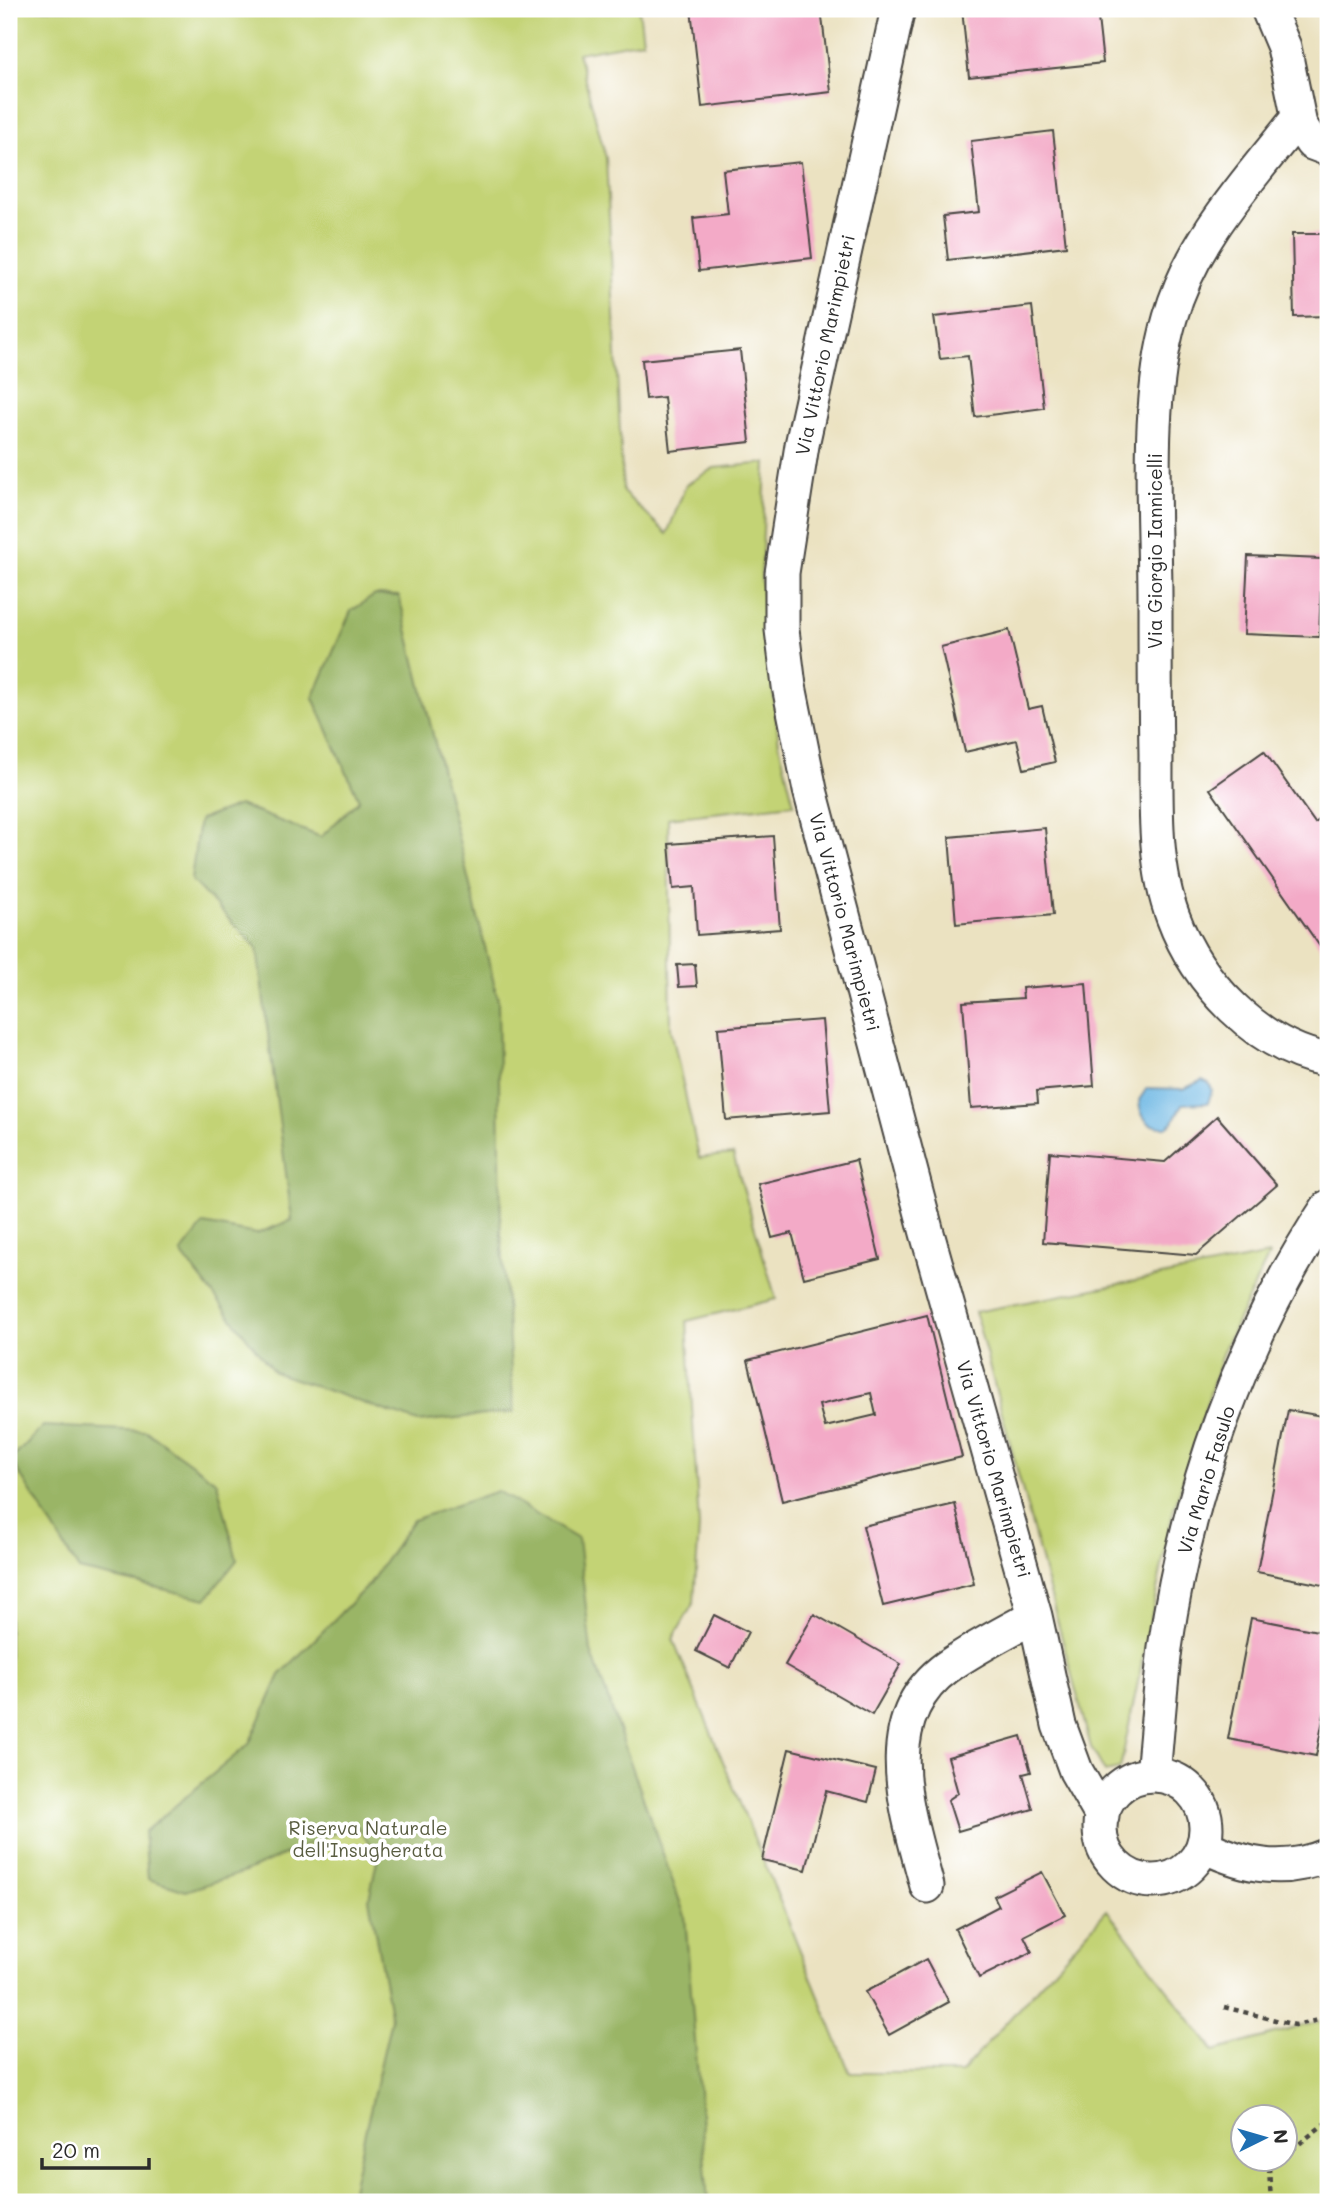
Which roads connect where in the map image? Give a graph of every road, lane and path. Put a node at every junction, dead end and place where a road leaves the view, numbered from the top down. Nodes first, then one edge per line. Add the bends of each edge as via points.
1 (898, 9) edge
2 (1268, 9) edge
3 (1298, 118) junction
4 (1328, 149) edge
5 (1328, 1060) edge
6 (1328, 1207) edge
7 (1035, 1616) junction
8 (1153, 1775) junction
9 (1102, 1815) junction
10 (1203, 1846) junction
11 (1328, 1855) edge
12 (927, 1886) dead end
13 (1224, 2007) dead end
14 (1328, 2018) edge
15 (1328, 2122) edge
16 (1298, 2145) edge
17 (1269, 2172) edge
18 (1271, 2202) edge

1 - 7 street, Via Vittorio Marimpietri via 802,445 782,573 782,630 810,790 927,1233
2 - 3 street via 1287,58
3 - 4 street via 1307,138
3 - 5 street, Via Giorgio Iannicelli via 1199,248 1182,281 1165,337 1156,413 1156,794 1164,888 1196,961 1253,1024 1294,1048
6 - 8 street, Via Mario Fasulo via 1258,1333 1208,1459 1171,1615
7 - 9 street, Via Vittorio Marimpietri via 1065,1743 1084,1788
7 - 12 street via 944,1669 907,1722 902,1787
8 - 9 street via 1120,1787
8 - 10 street via 1170,1777 1196,1797 1206,1829
9 - 10 street via 1105,1851 1115,1866 1138,1879 1165,1881 1182,1874
10 - 11 street via 1240,1861 1272,1867
13 - 14 path via 1295,2025
15 - 16 path
17 - 18 path

